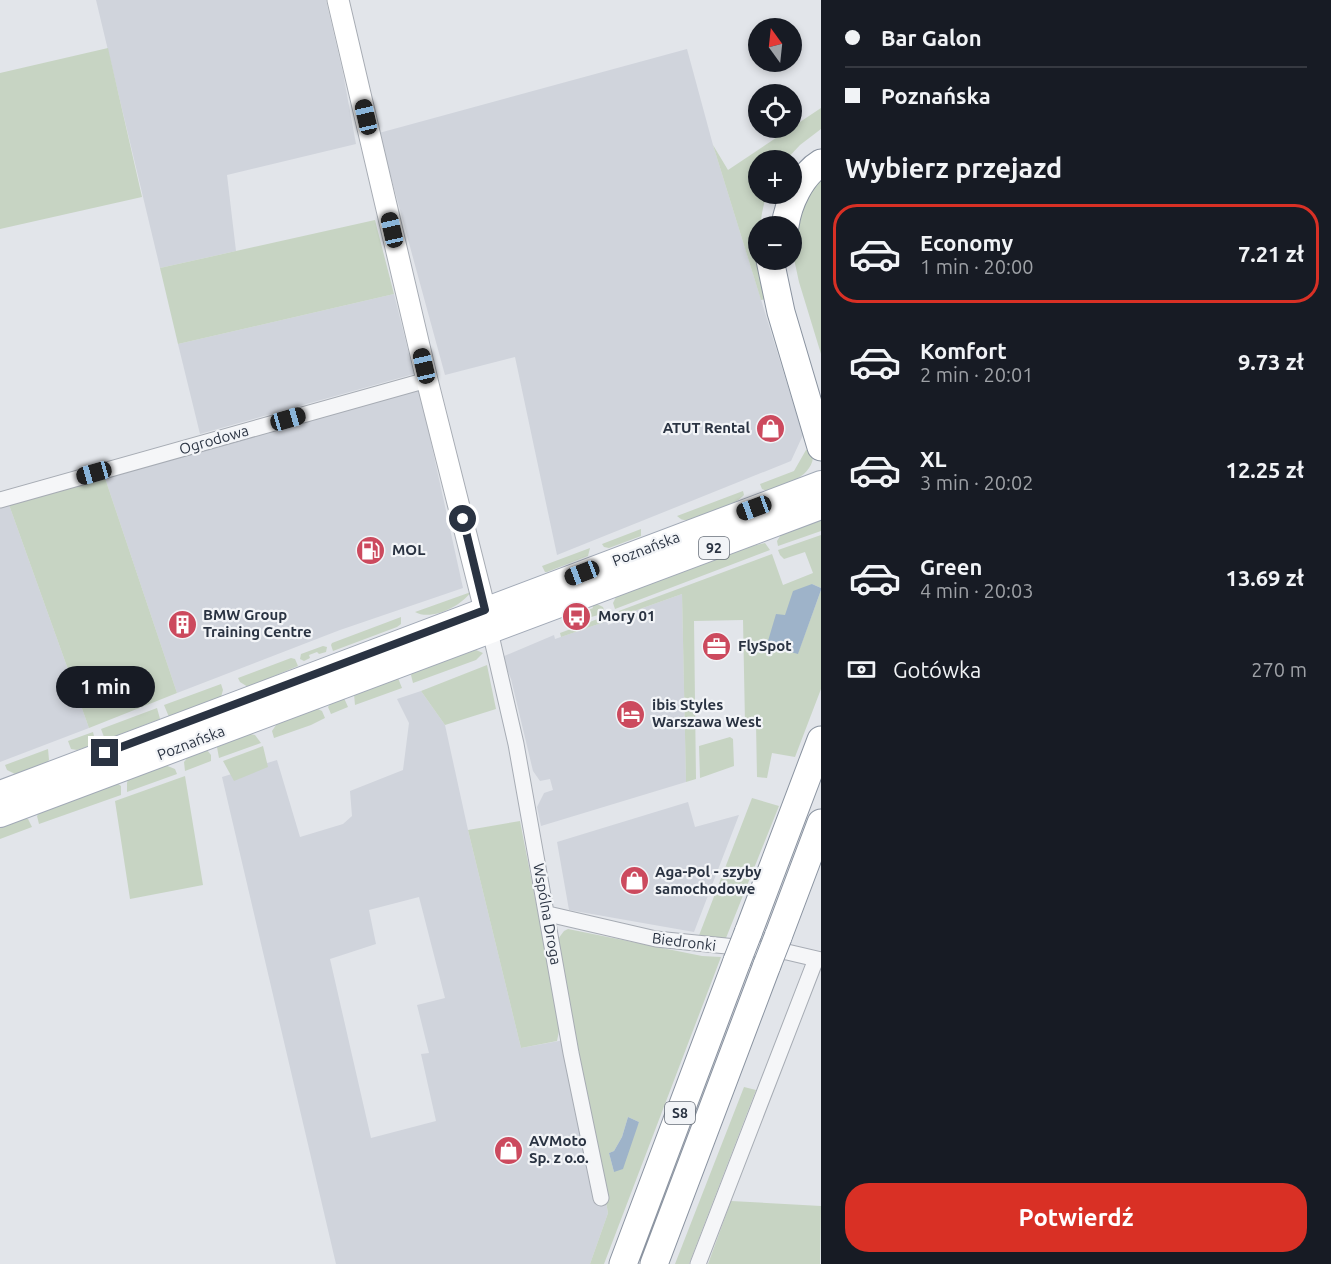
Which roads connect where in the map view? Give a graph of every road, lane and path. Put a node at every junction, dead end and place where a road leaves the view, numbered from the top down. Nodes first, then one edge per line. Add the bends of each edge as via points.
1 (338, 0) edge
2 (821, 142) edge
3 (802, 157) edge
4 (821, 163) edge
5 (788, 216) edge
6 (772, 270) edge
7 (788, 270) edge
8 (427, 380) junction
9 (821, 382) edge
10 (821, 447) edge
11 (821, 483) edge
12 (0, 500) edge
13 (821, 507) edge
14 (488, 620) junction
15 (821, 740) edge
16 (0, 793) edge
17 (0, 815) edge
18 (821, 823) edge
19 (821, 861) edge
20 (548, 914) junction
21 (778, 937) junction
22 (819, 960) edge
23 (601, 1198) dead end
24 (623, 1264) edge
25 (654, 1264) edge
26 (698, 1264) edge

1 - 8 street
2 - 3 highway
4 - 5 highway via 801,183
6 - 10 highway
7 - 9 highway
8 - 12 street, Ogrodowa
8 - 14 street
11 - 14 main road, Poznańska / 92
13 - 14 main road, Poznańska / 92
14 - 16 main road, Poznańska / 92
14 - 17 main road, Poznańska / 92
14 - 20 street, Wspólna Droga
15 - 24 highway, S8, bridge
18 - 21 highway, S8
19 - 21 highway
20 - 22 street, Biedronki via 656,939 787,952
20 - 23 street, Wspólna Droga
21 - 25 highway, S8, bridge
22 - 26 street

